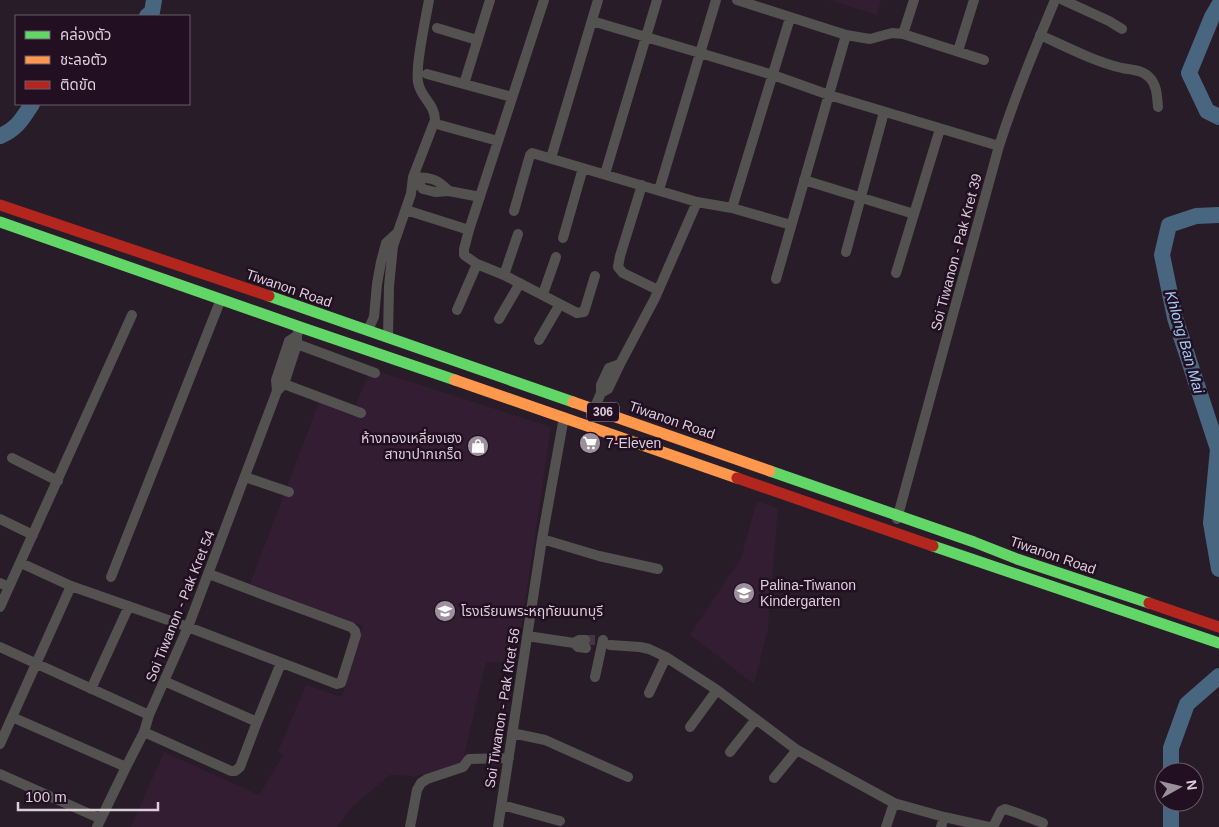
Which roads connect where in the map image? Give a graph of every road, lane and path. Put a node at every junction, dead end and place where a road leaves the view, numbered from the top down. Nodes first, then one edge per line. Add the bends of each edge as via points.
1 (429, 0) edge
2 (490, 0) edge
3 (544, 0) edge
4 (598, 0) edge
5 (657, 0) edge
6 (716, 0) edge
7 (737, 0) edge
8 (914, 0) edge
9 (974, 0) edge
10 (1055, 0) edge
11 (1063, 0) edge
12 (790, 18) junction
13 (592, 21) junction
14 (437, 28) dead end
15 (1122, 30) dead end
16 (903, 34) junction
17 (1040, 35) junction
18 (846, 36) junction
19 (646, 37) junction
20 (477, 40) junction
21 (958, 51) junction
22 (700, 53) junction
23 (984, 60) dead end
24 (427, 74) dead end
25 (773, 75) junction
26 (464, 84) junction
27 (829, 95) junction
28 (512, 98) junction
29 (1158, 107) dead end
30 (884, 112) junction
31 (440, 125) dead end
32 (940, 129) junction
33 (498, 141) junction
34 (1000, 146) junction
35 (551, 158) junction
36 (583, 168) junction
37 (605, 174) junction
38 (414, 177) junction
39 (804, 180) junction
40 (642, 185) junction
41 (659, 190) junction
42 (480, 197) junction
43 (861, 197) junction
44 (697, 202) junction
45 (0, 205) edge
46 (732, 208) junction
47 (406, 210) junction
48 (514, 211) dead end
49 (914, 214) junction
50 (0, 222) edge
51 (791, 225) junction
52 (470, 230) junction
53 (398, 231) junction
54 (518, 234) dead end
55 (563, 238) dead end
56 (846, 252) dead end
57 (556, 257) dead end
58 (477, 264) junction
59 (179, 266) junction
60 (896, 273) dead end
61 (504, 275) junction
62 (595, 276) dead end
63 (776, 279) dead end
64 (173, 282) junction
65 (520, 283) junction
66 (658, 290) junction
67 (543, 294) junction
68 (221, 299) junction
69 (560, 304) junction
70 (457, 310) dead end
71 (132, 315) dead end
72 (499, 319) dead end
73 (368, 330) junction
74 (296, 337) junction
75 (388, 338) junction
76 (539, 340) dead end
77 (375, 373) dead end
78 (281, 388) junction
79 (594, 409) junction
80 (361, 413) dead end
81 (564, 417) junction
82 (12, 458) dead end
83 (245, 477) junction
84 (58, 481) junction
85 (289, 492) dead end
86 (898, 516) junction
87 (0, 519) edge
88 (893, 532) junction
89 (33, 535) junction
90 (542, 539) junction
91 (20, 564) junction
92 (658, 569) dead end
93 (209, 574) junction
94 (111, 577) dead end
95 (5, 585) edge
96 (71, 586) junction
97 (129, 606) junction
98 (0, 608) edge
99 (188, 627) junction
100 (1219, 627) edge
101 (528, 636) junction
102 (1219, 643) edge
103 (596, 644) junction
104 (0, 647) edge
105 (666, 656) junction
106 (36, 663) junction
107 (282, 663) junction
108 (595, 677) dead end
109 (164, 681) junction
110 (91, 689) junction
111 (717, 690) junction
112 (649, 692) dead end
113 (149, 715) junction
114 (12, 717) junction
115 (756, 720) junction
116 (257, 722) junction
117 (690, 727) dead end
118 (144, 732) junction
119 (512, 733) junction
120 (0, 744) edge
121 (797, 750) junction
122 (730, 752) dead end
123 (508, 758) junction
124 (126, 767) junction
125 (0, 774) edge
126 (628, 777) dead end
127 (774, 778) dead end
128 (894, 803) junction
129 (502, 805) junction
130 (560, 821) dead end
131 (942, 822) edge
132 (99, 823) edge
133 (1043, 823) dead end
134 (410, 827) edge
135 (498, 827) edge
136 (886, 827) edge
137 (989, 827) edge
138 (993, 827) edge

1 - 38 street via 417,80 435,113 435,120
2 - 20 street
3 - 28 street
4 - 13 street
5 - 19 street
6 - 22 street
7 - 12 street
8 - 16 street
9 - 21 street
10 - 17 street, Soi Tiwanon - Pak Kret 39
11 - 15 street
12 - 18 street
12 - 25 street
13 - 19 street
13 - 35 street
14 - 20 street
16 - 18 street via 892,33 870,39
16 - 21 street
17 - 29 street via 1084,56 1140,70 1155,84
17 - 34 street, Soi Tiwanon - Pak Kret 39
18 - 27 street
19 - 22 street
19 - 37 street
20 - 26 street
21 - 23 street
22 - 25 street
22 - 41 street
24 - 26 street
25 - 27 street
25 - 46 street
26 - 28 street
27 - 30 street
27 - 39 street
28 - 33 street
30 - 32 street
30 - 43 street
31 - 33 street
32 - 34 street
32 - 49 street
33 - 42 street
34 - 86 street, Soi Tiwanon - Pak Kret 39
35 - 36 street
35 - 48 street via 530,154
36 - 37 street
36 - 55 street
37 - 40 street
38 - 42 street via 423,189
38 - 47 street
39 - 43 street
39 - 51 street
40 - 41 street
40 - 66 street via 618,267 623,273
41 - 44 street
42 - 52 street
43 - 49 street
43 - 56 street
44 - 46 street
44 - 66 street
45 - 59 main road, Tiwanon Road / 306
46 - 51 street
47 - 52 street
47 - 53 street
49 - 60 street
50 - 64 main road, 306
51 - 63 street
52 - 58 street via 464,255
53 - 73 street via 386,243 380,262 374,317
53 - 75 street via 390,265
54 - 61 street
57 - 67 street
58 - 61 street
58 - 70 street
59 - 64 main road
59 - 73 main road, Tiwanon Road / 306
61 - 65 street
62 - 69 street via 584,312 577,313
64 - 68 main road, 306
65 - 67 street
65 - 72 street
66 - 79 street via 608,389 601,393
67 - 69 street
68 - 74 main road, 306
68 - 94 street
69 - 76 street
71 - 84 street
73 - 75 main road, Tiwanon Road / 306
74 - 77 street
74 - 78 street, Soi Tiwanon - Pak Kret 54
74 - 81 main road, 306
75 - 79 main road, Tiwanon Road / 306
78 - 80 street
78 - 83 street, Soi Tiwanon - Pak Kret 54
79 - 86 main road, Tiwanon Road / 306
81 - 88 main road, 306
81 - 90 street, Soi Tiwanon - Pak Kret 56
82 - 84 street
83 - 85 street
83 - 93 street, Soi Tiwanon - Pak Kret 54
84 - 89 street
86 - 88 street, Soi Tiwanon - Pak Kret 39
86 - 100 main road, Tiwanon Road / 306
87 - 89 street
88 - 102 main road, 306
89 - 91 street
90 - 92 street
90 - 101 street, Soi Tiwanon - Pak Kret 56
91 - 95 street
91 - 96 street
93 - 99 street, Soi Tiwanon - Pak Kret 54
93 - 107 street via 355,631 339,684
95 - 98 street
96 - 97 street
96 - 106 street
97 - 99 street
97 - 110 street
99 - 107 street
99 - 109 street, Soi Tiwanon - Pak Kret 54
101 - 103 street via 574,643 578,647
101 - 119 street, Soi Tiwanon - Pak Kret 56
103 - 105 street via 640,647
103 - 108 street
104 - 106 street
105 - 111 street
105 - 112 street
106 - 110 street
106 - 114 street
107 - 116 street
109 - 113 street, Soi Tiwanon - Pak Kret 54
109 - 116 street
110 - 113 street
111 - 115 street
111 - 117 street
113 - 118 street, Soi Tiwanon - Pak Kret 54
114 - 120 street
114 - 124 street
115 - 121 street
115 - 122 street
116 - 118 street via 240,767 235,771
118 - 124 street, Soi Tiwanon - Pak Kret 54
119 - 123 street, Soi Tiwanon - Pak Kret 56
119 - 126 street via 544,740
121 - 127 street
121 - 128 street
123 - 129 street, Soi Tiwanon - Pak Kret 56
123 - 134 street via 469,759 463,767 421,783
124 - 132 street, Soi Tiwanon - Pak Kret 54
125 - 132 street
128 - 131 street
128 - 136 street
129 - 130 street
129 - 135 street, Soi Tiwanon - Pak Kret 56
131 - 137 street
133 - 138 street via 1004,809

